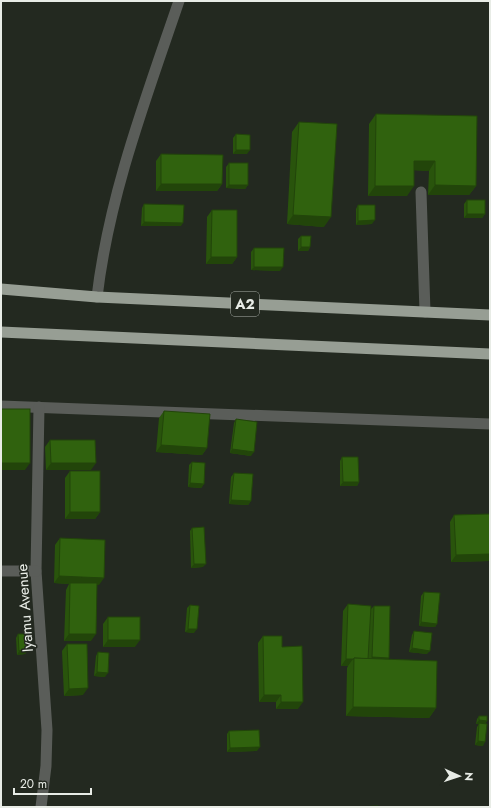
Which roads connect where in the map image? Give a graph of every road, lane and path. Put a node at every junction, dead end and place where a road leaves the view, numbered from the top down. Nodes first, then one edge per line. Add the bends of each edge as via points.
1 (179, 1) edge
2 (421, 192) dead end
3 (1, 289) edge
4 (97, 297) junction
5 (425, 312) junction
6 (490, 315) edge
7 (1, 332) edge
8 (490, 354) edge
9 (1, 406) edge
10 (39, 407) junction
11 (490, 424) edge
12 (1, 571) edge
13 (36, 571) junction
14 (41, 807) edge

1 - 4 street via 112,208
2 - 5 street
3 - 4 highway, A2
4 - 5 highway, A2
5 - 6 highway, A2
7 - 8 highway
9 - 10 street
10 - 11 street
10 - 13 street, Iyamu Avenue
12 - 13 street
13 - 14 street, Iyamu Avenue via 47,730

